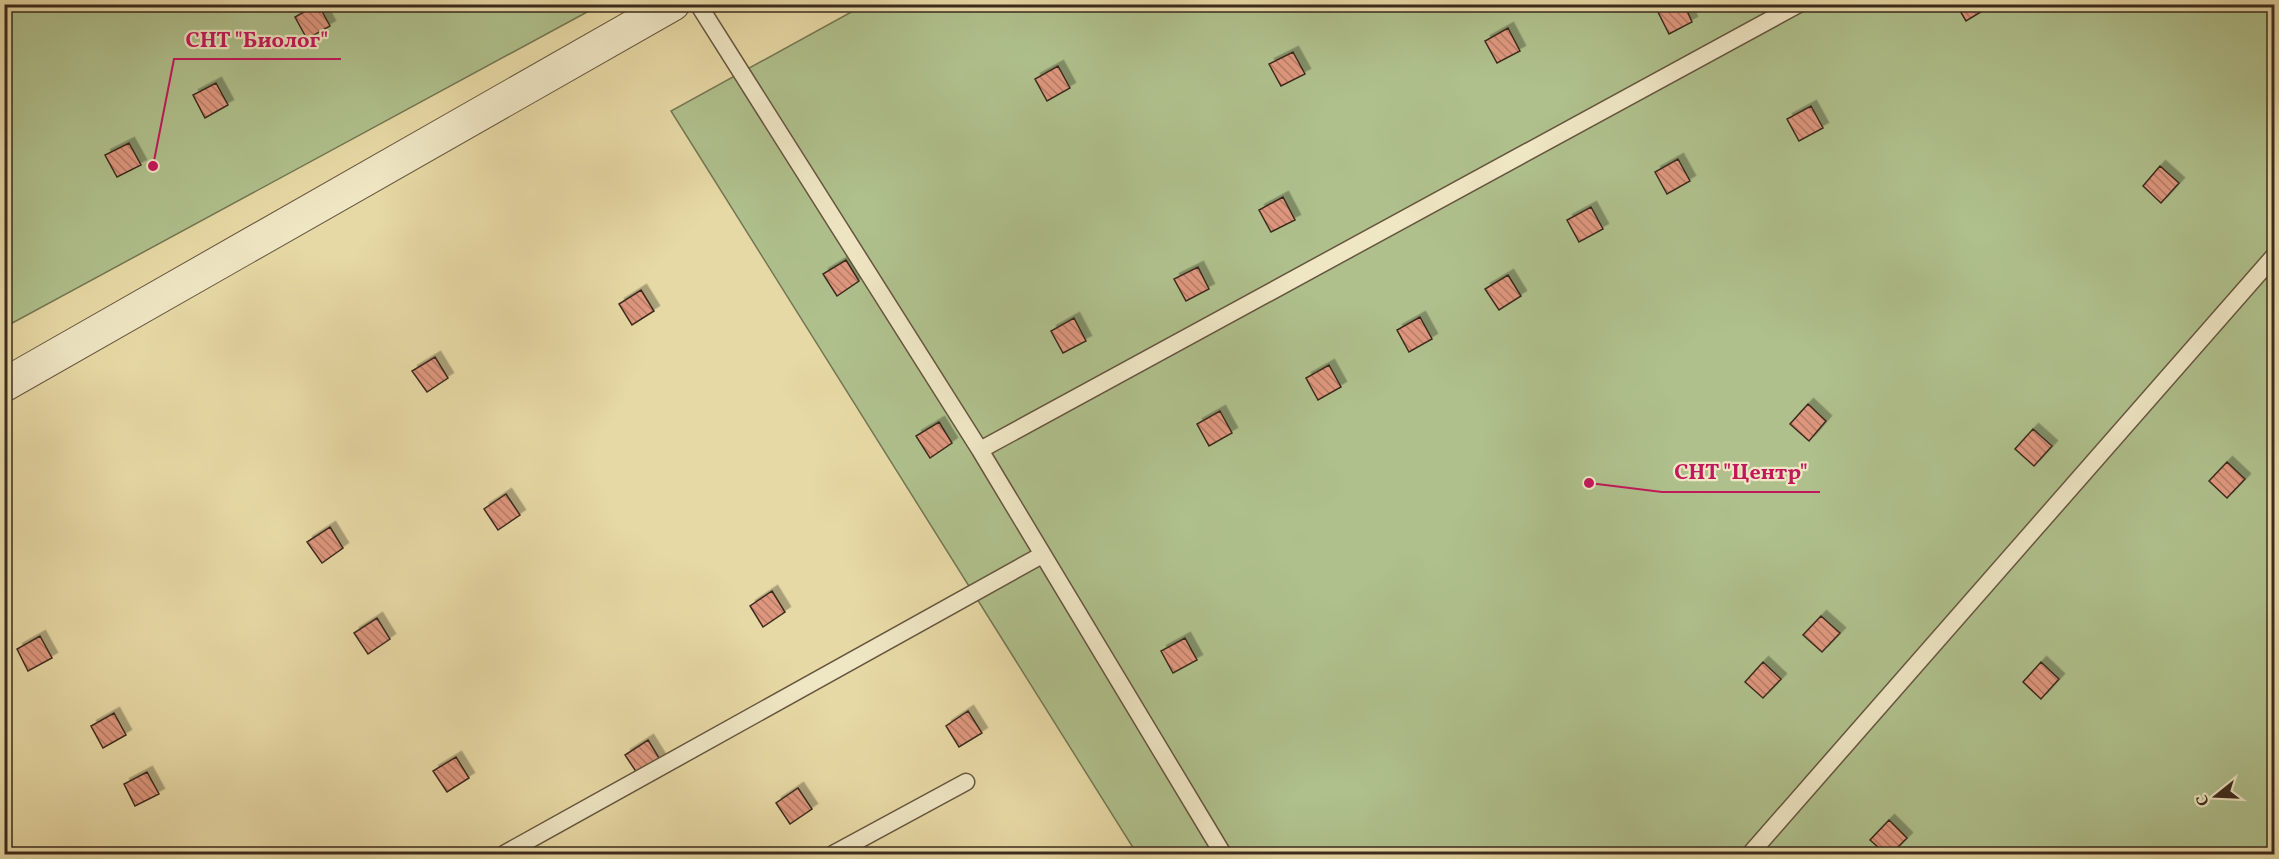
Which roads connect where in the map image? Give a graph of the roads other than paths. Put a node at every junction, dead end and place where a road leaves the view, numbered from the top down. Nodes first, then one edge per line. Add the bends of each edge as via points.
1 (673, 4) edge
2 (698, 4) edge
3 (1799, 4) edge
4 (2274, 256) edge
5 (4, 385) edge
6 (980, 450) junction
7 (1042, 555) junction
8 (966, 782) dead end
9 (504, 855) edge
10 (833, 855) edge
11 (1223, 855) edge
12 (1750, 855) edge

1 - 5 street
2 - 6 lane
3 - 6 lane
4 - 12 lane
6 - 7 lane
7 - 9 lane
7 - 11 lane
8 - 10 lane

